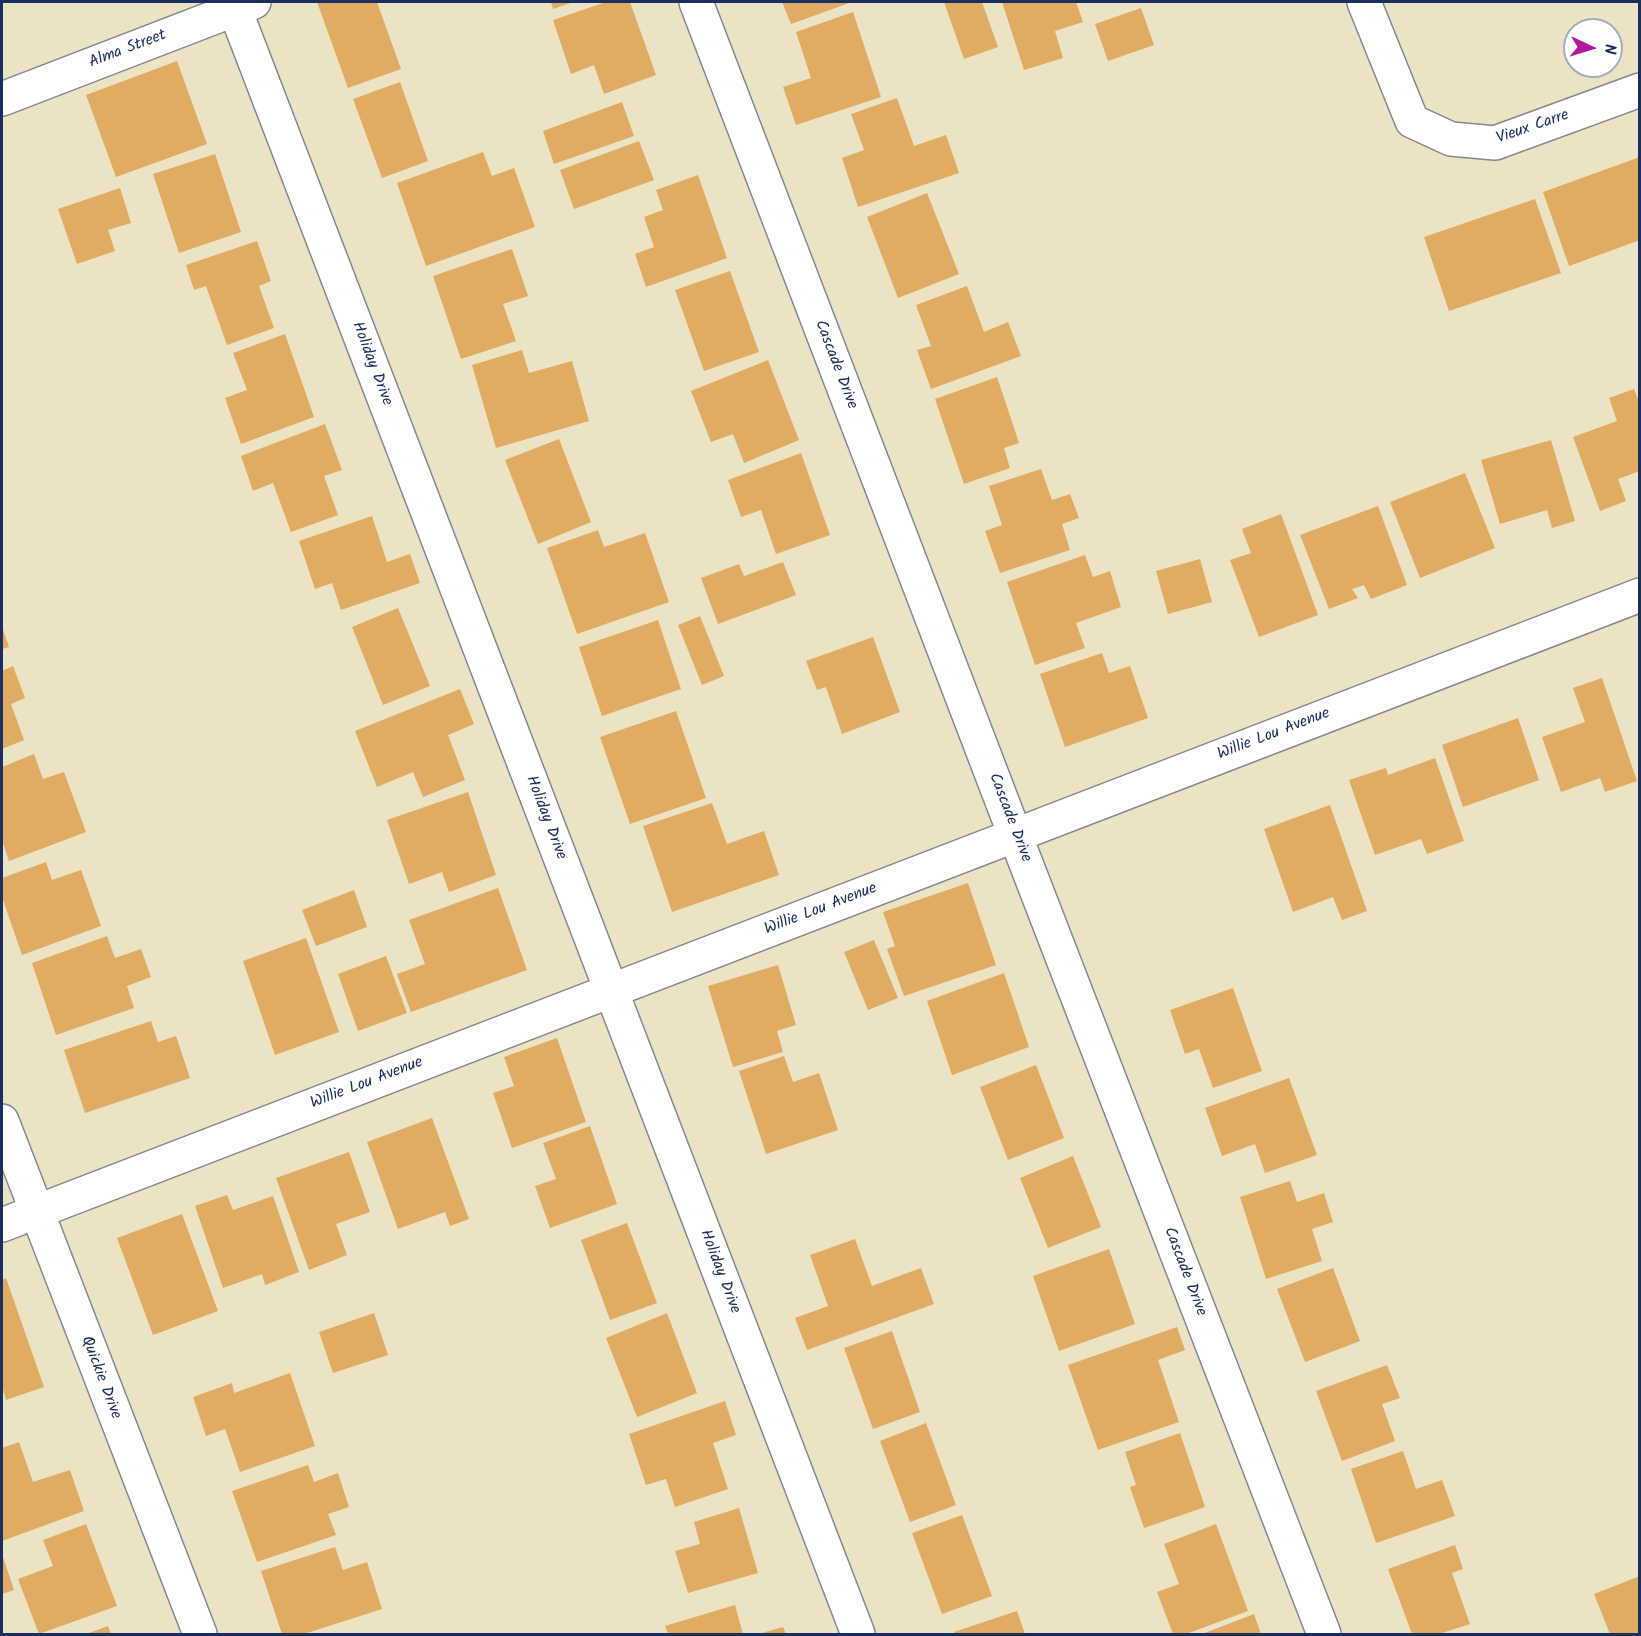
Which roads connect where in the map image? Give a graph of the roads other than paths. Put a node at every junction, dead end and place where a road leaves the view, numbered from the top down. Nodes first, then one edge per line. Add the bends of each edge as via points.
1 (696, 2) edge
2 (1364, 2) edge
3 (240, 4) edge
4 (1640, 90) edge
5 (2, 99) edge
6 (1640, 595) edge
7 (1015, 835) junction
8 (611, 990) junction
9 (2, 1121) edge
10 (36, 1212) junction
11 (2, 1225) edge
12 (200, 1635) edge
13 (858, 1635) edge
14 (1324, 1635) edge

1 - 7 street, Cascade Drive
2 - 4 street, Vieux Carre via 1412,122 1450,139 1495,143
3 - 5 street, Alma Street
3 - 8 street, Holiday Drive
6 - 7 street, Willie Lou Avenue
7 - 8 street, Willie Lou Avenue
7 - 14 street, Cascade Drive
8 - 10 street, Willie Lou Avenue
8 - 13 street, Holiday Drive
9 - 10 street, Quickie Drive
10 - 11 street, Willie Lou Avenue
10 - 12 street, Quickie Drive

